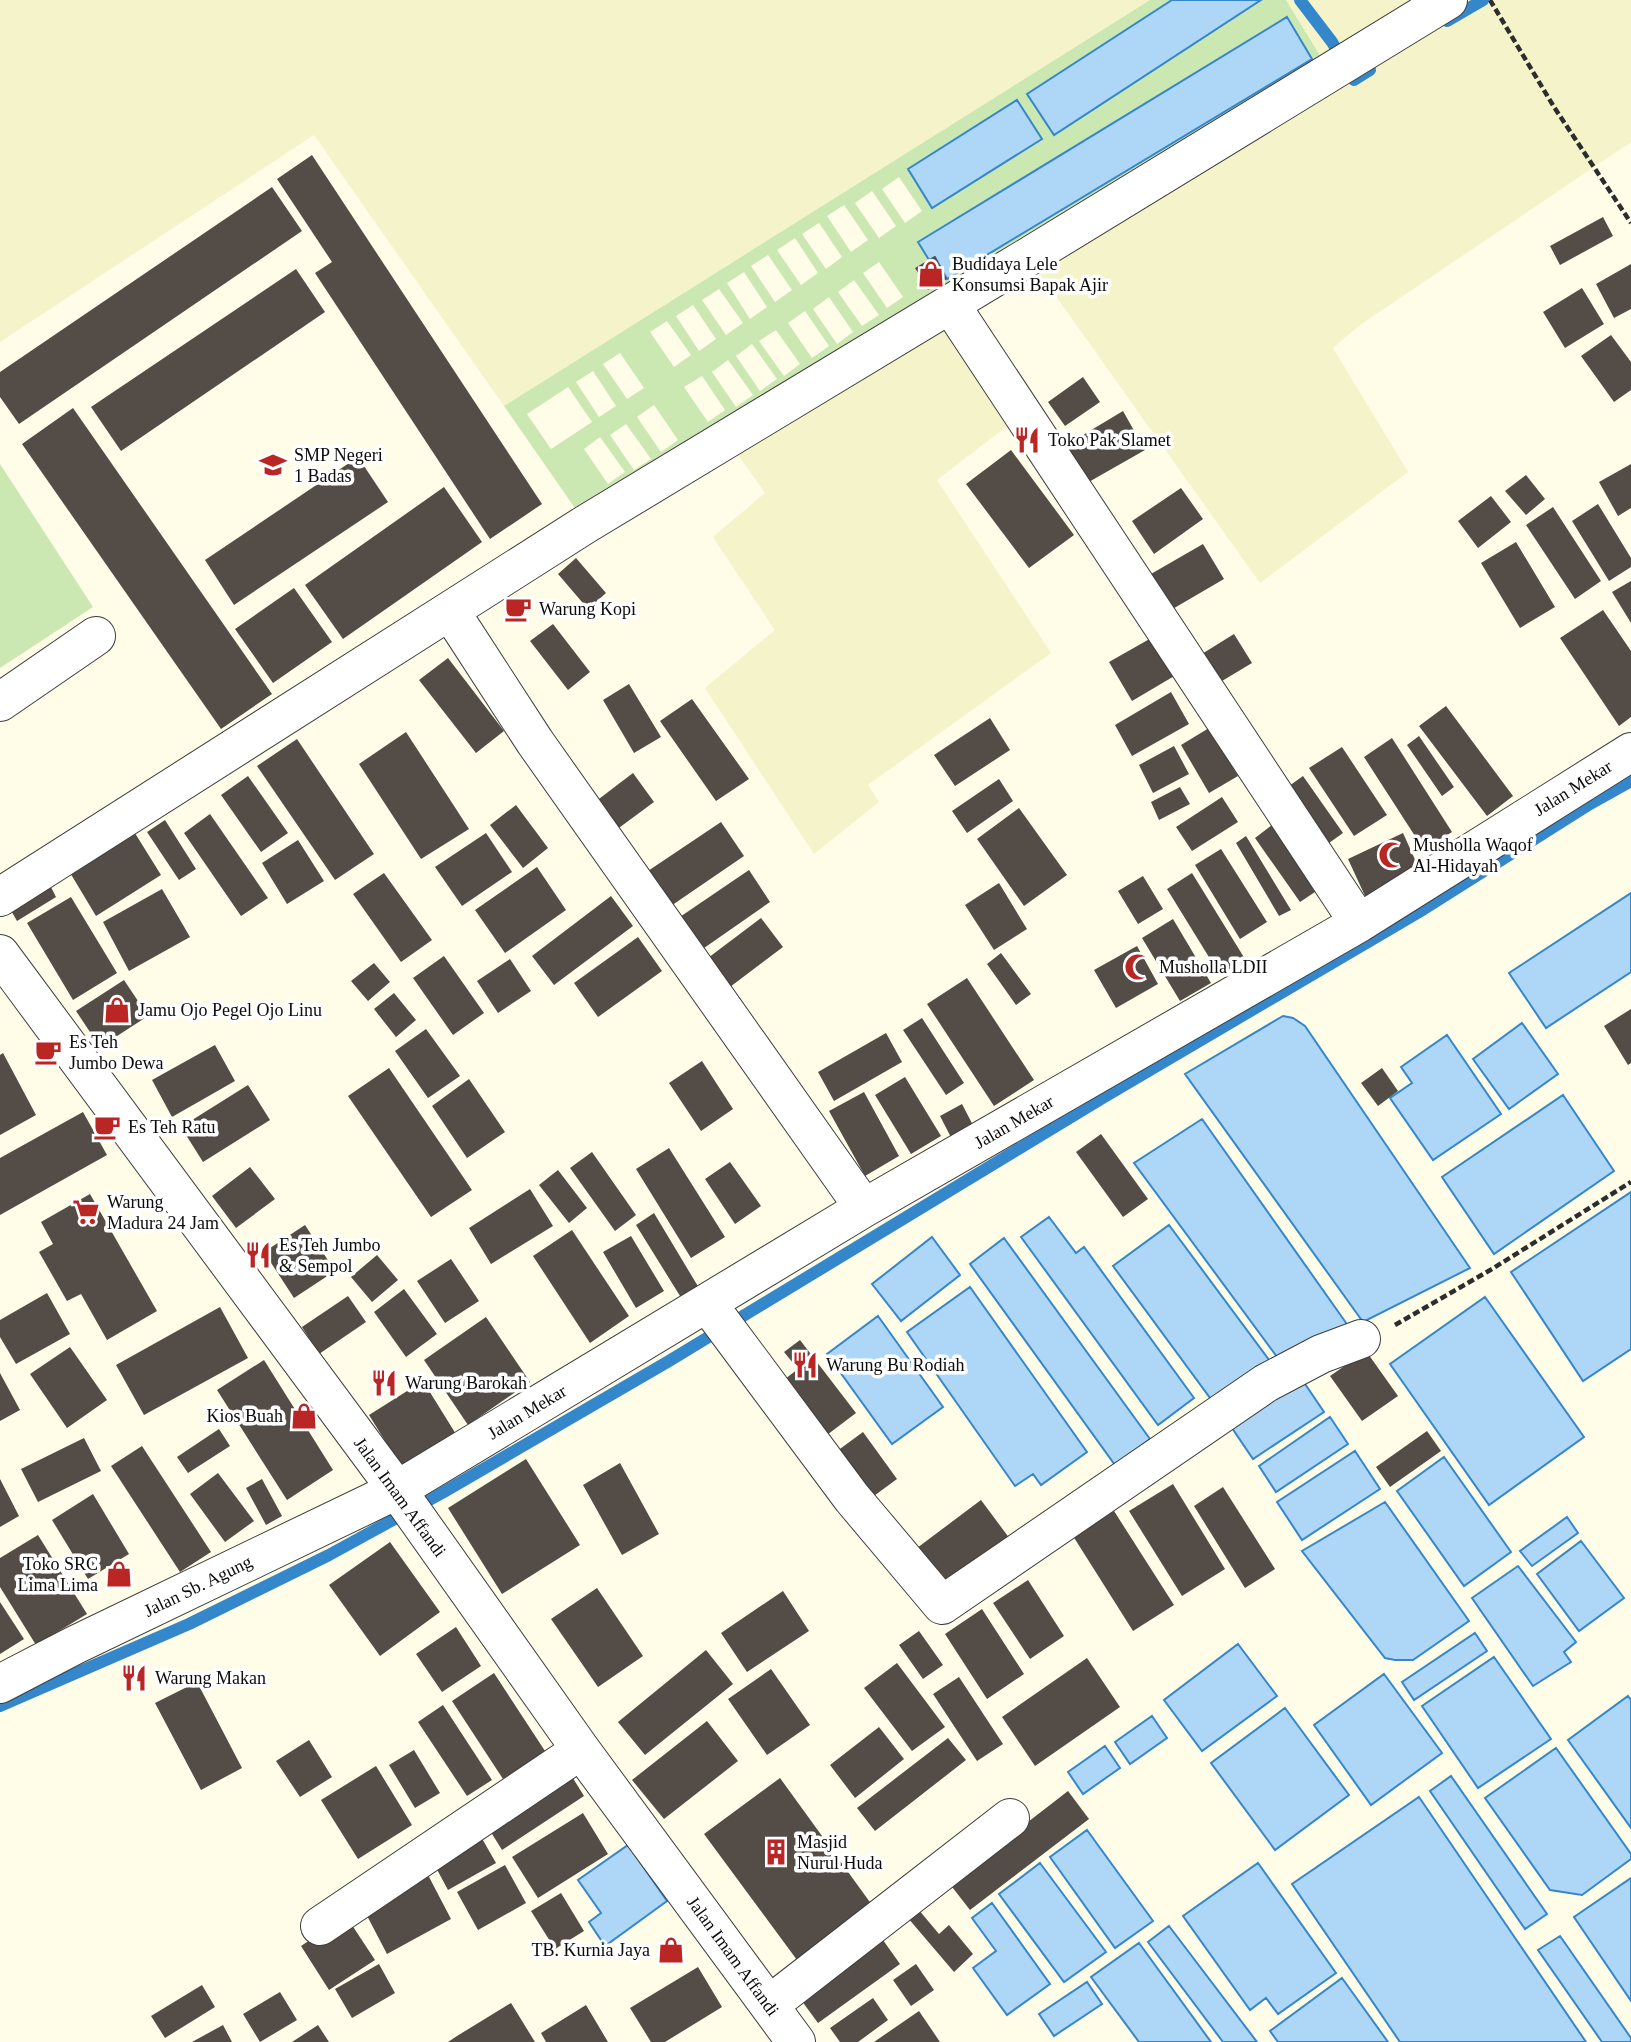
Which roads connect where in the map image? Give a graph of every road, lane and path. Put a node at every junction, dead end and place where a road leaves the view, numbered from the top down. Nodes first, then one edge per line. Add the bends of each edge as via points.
1 (1448, 0) edge
2 (1490, 0) edge
3 (1631, 223) edge
4 (950, 304) junction
5 (450, 611) junction
6 (96, 636) dead end
7 (0, 702) edge
8 (1630, 755) edge
9 (0, 897) edge
10 (1359, 923) junction
11 (0, 954) edge
12 (1631, 1182) edge
13 (864, 1208) junction
14 (720, 1321) junction
15 (1361, 1339) joint
16 (409, 1509) junction
17 (0, 1684) edge
18 (581, 1750) junction
19 (1010, 1818) dead end
20 (320, 1926) dead end
21 (769, 2005) junction
22 (796, 2042) edge

1 - 4 street
2 - 3 path
4 - 5 street
4 - 10 street
5 - 9 street
5 - 13 street via 543,753
6 - 7 street
8 - 10 street, Jalan Mekar
10 - 13 street, Jalan Mekar
11 - 16 street, Jalan Imam Affandi
12 - 15 path via 1394,1326
13 - 14 street, Jalan Mekar
14 - 15 street via 852,1498 942,1605 1266,1383
14 - 16 street, Jalan Mekar
16 - 17 street, Jalan Sb. Agung via 75,1645
16 - 18 street, Jalan Imam Affandi
18 - 20 street
18 - 21 street, Jalan Imam Affandi
19 - 21 street
21 - 22 street, Jalan Imam Affandi

